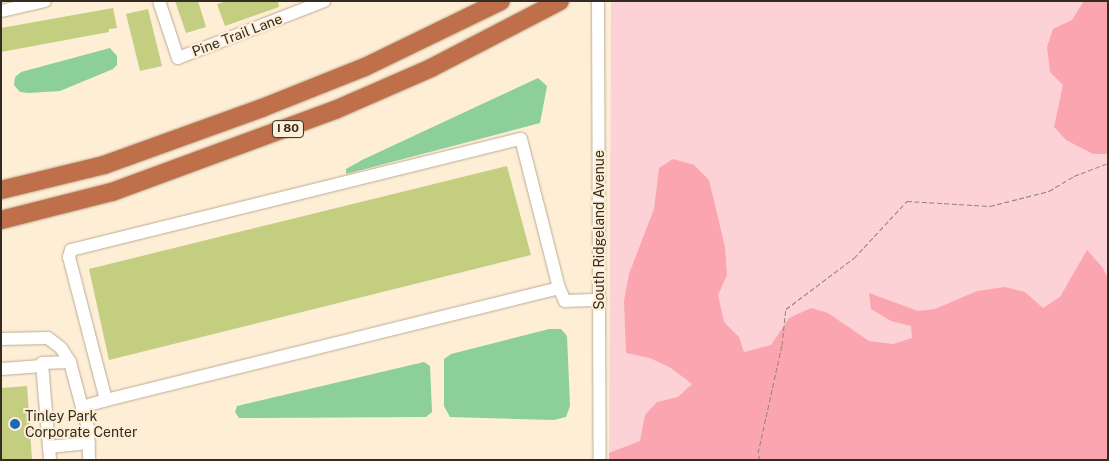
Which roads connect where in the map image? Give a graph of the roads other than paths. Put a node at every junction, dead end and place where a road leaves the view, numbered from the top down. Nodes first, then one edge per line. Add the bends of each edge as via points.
1 (45, 1) edge
2 (159, 1) edge
3 (324, 1) edge
4 (501, 1) edge
5 (560, 1) edge
6 (598, 1) edge
7 (1, 10) edge
8 (1, 190) edge
9 (1, 220) edge
10 (558, 288) junction
11 (600, 300) junction
12 (1, 339) edge
13 (70, 362) junction
14 (42, 366) junction
15 (2, 369) edge
16 (106, 400) junction
17 (82, 407) junction
18 (89, 443) junction
19 (49, 453) edge
20 (90, 460) edge
21 (600, 460) edge

1 - 7 street
2 - 3 street, Pine Trail Lane via 178,58
4 - 8 highway, I 80 via 365,67 262,108 104,165
5 - 9 highway, I 80 via 431,68 326,114 112,192
6 - 11 street, South Ridgeland Avenue
10 - 11 street via 565,301
10 - 16 street
10 - 16 street via 521,139 71,250 69,257
11 - 21 street, South Ridgeland Avenue
12 - 13 street via 48,338 61,348
13 - 14 street via 42,363
13 - 17 street
14 - 15 street
14 - 19 street
16 - 17 street
17 - 18 street
18 - 19 street
18 - 20 street

